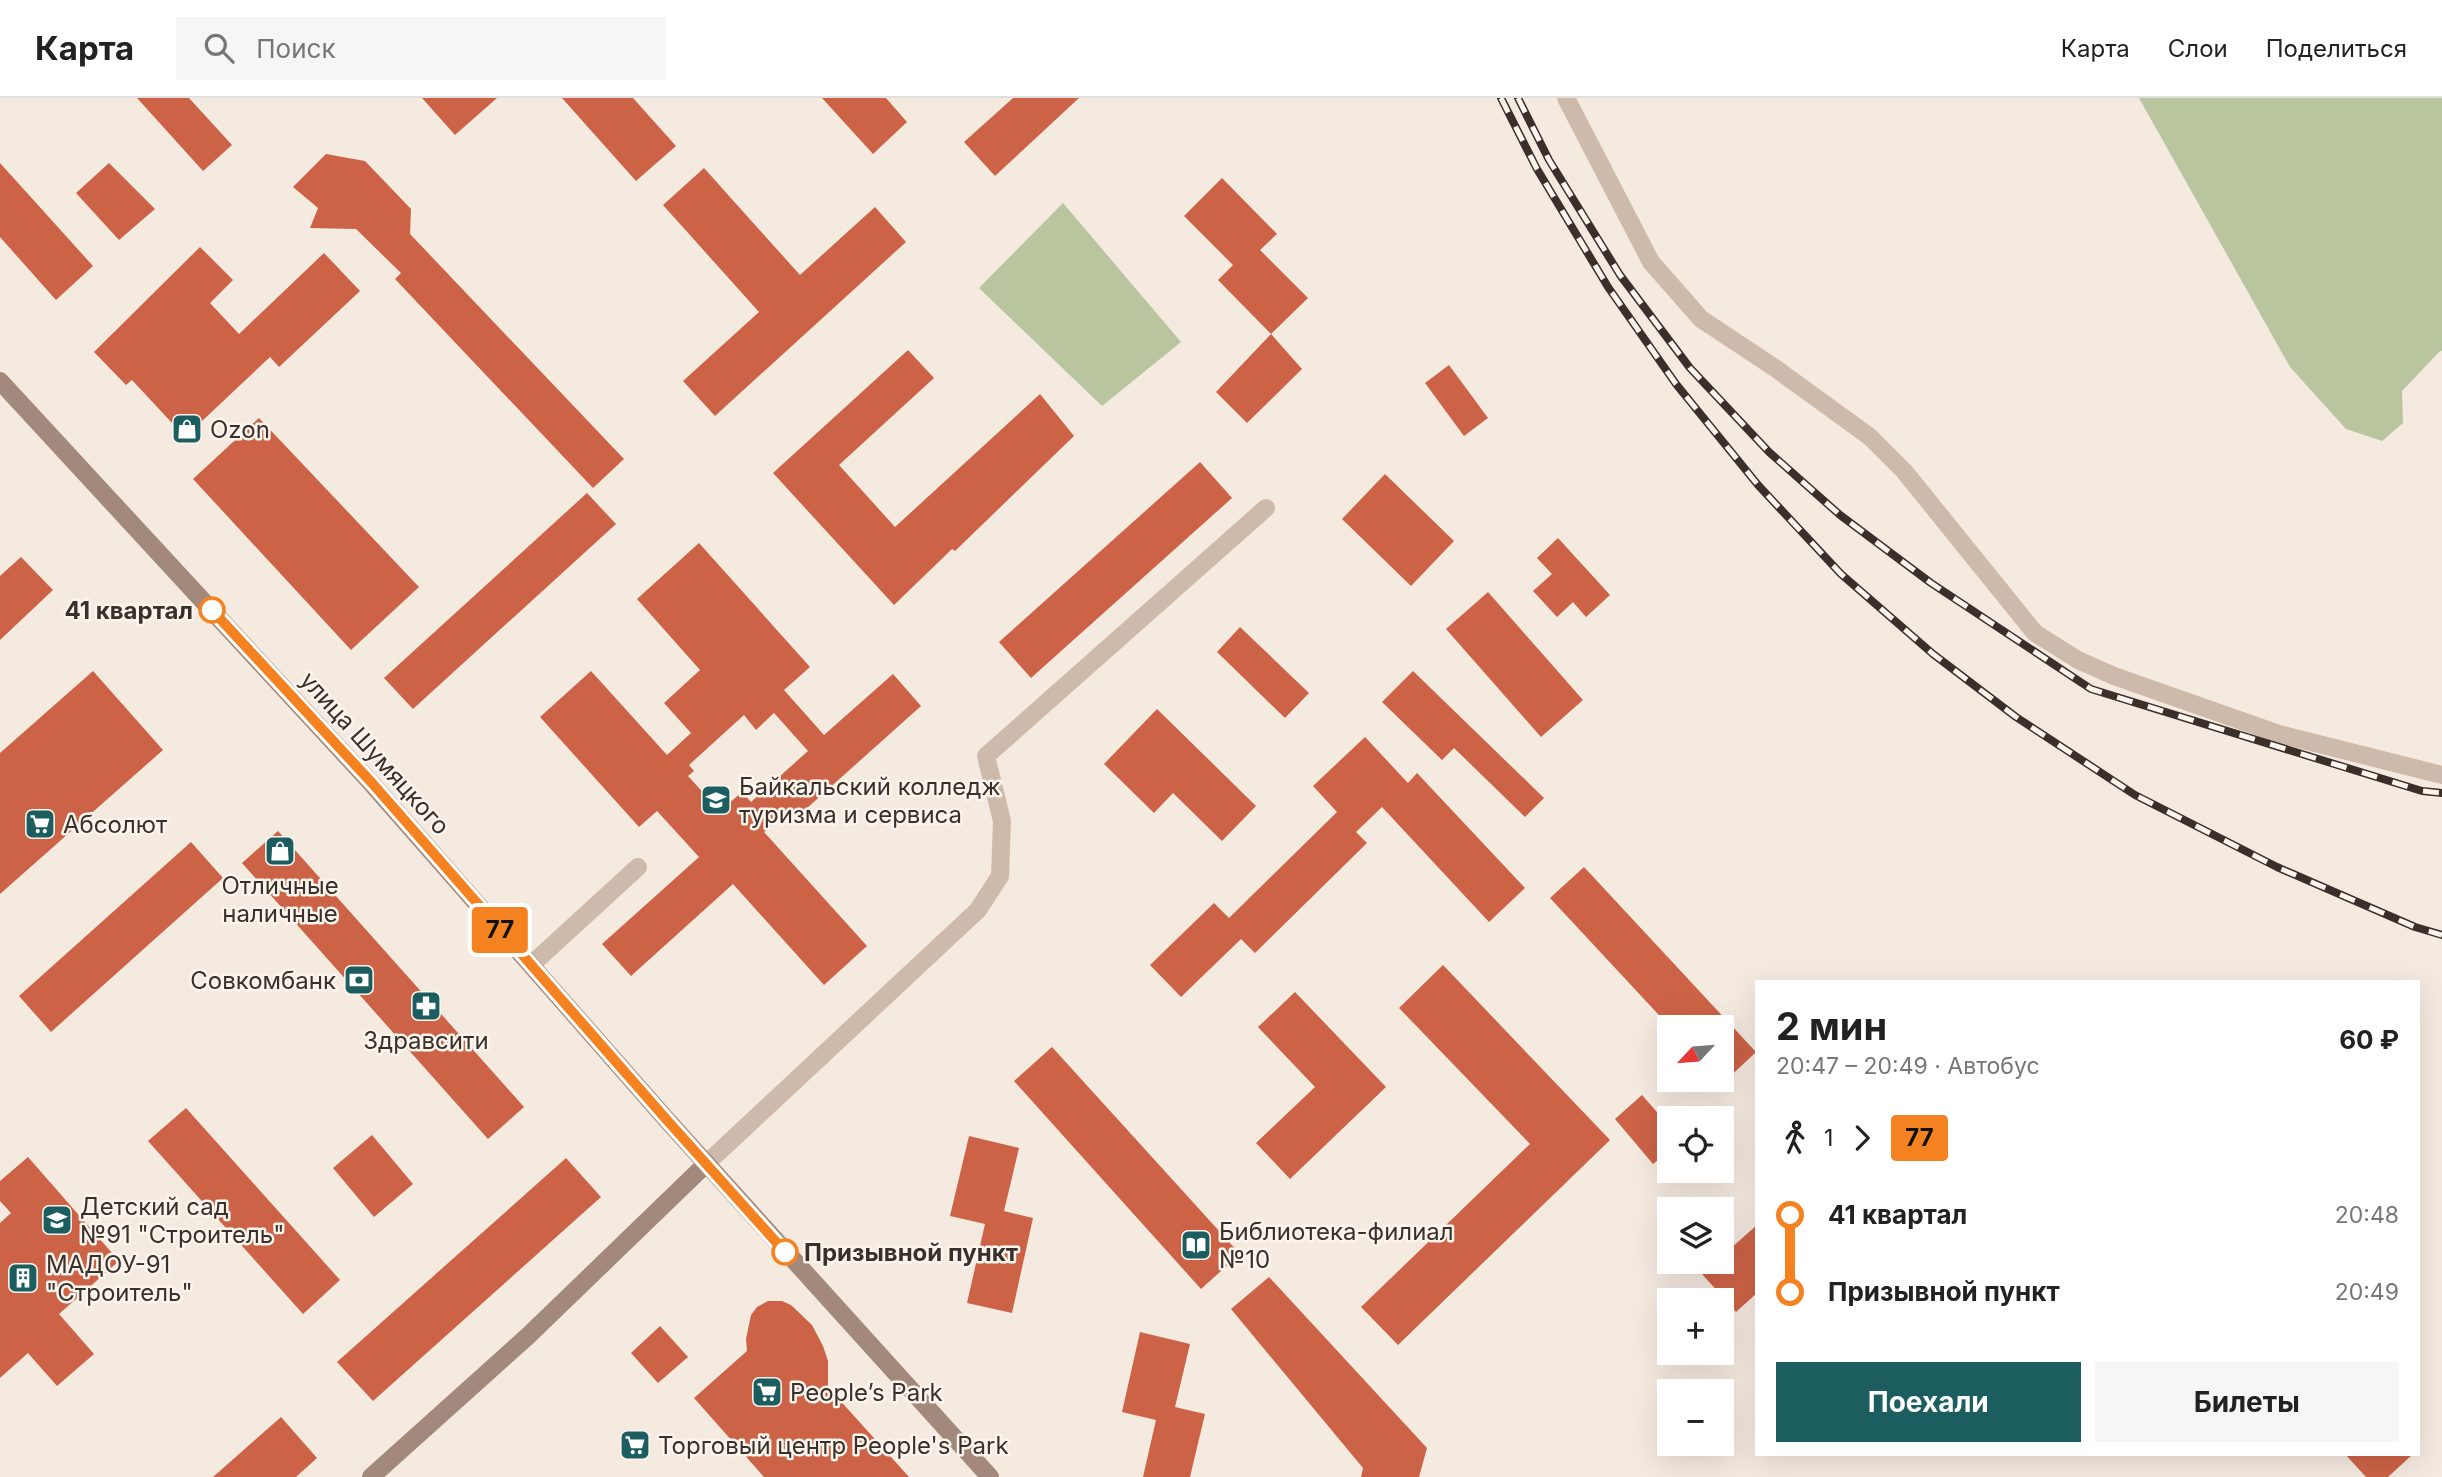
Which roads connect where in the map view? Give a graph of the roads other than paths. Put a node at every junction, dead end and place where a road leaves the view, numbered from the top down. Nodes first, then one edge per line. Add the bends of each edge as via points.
1 (1566, 98) edge
2 (0, 381) edge
3 (1266, 508) dead end
4 (2442, 775) edge
5 (638, 867) dead end
6 (531, 965) junction
7 (706, 1164) junction
8 (371, 1477) edge
9 (990, 1477) edge

1 - 4 street via 1651,262 1684,300 1701,319 1870,437 2035,634 2114,676 2267,730
2 - 6 main road, улица Шумяцкого via 372,783
3 - 7 street via 986,756 1002,821 1000,876 978,910
5 - 6 street
6 - 7 main road, улица Шумяцкого
7 - 8 main road via 529,1335
7 - 9 main road, улица Шумяцкого

